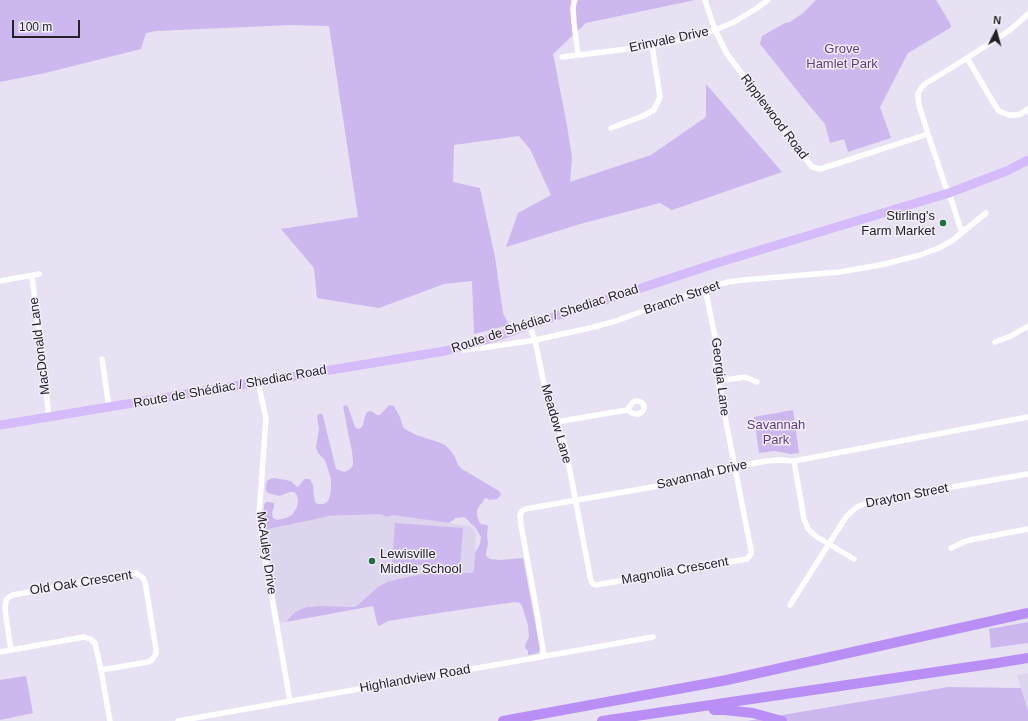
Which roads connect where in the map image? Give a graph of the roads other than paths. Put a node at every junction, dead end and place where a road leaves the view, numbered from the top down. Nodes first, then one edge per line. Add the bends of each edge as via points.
1 (576, 0) edge
2 (705, 0) edge
3 (768, 0) edge
4 (1028, 14) edge
5 (715, 30) junction
6 (652, 46) junction
7 (578, 55) junction
8 (562, 57) dead end
9 (967, 58) junction
10 (1028, 109) edge
11 (611, 128) dead end
12 (928, 134) junction
13 (1028, 160) edge
14 (949, 192) junction
15 (986, 213) dead end
16 (962, 233) junction
17 (39, 274) dead end
18 (32, 276) junction
19 (0, 281) edge
20 (705, 288) junction
21 (529, 325) junction
22 (1028, 326) edge
23 (535, 340) junction
24 (995, 342) dead end
25 (445, 351) junction
26 (102, 359) dead end
27 (718, 381) junction
28 (258, 382) junction
29 (757, 382) dead end
30 (109, 407) junction
31 (628, 410) dead end
32 (48, 417) junction
33 (1028, 417) edge
34 (556, 422) junction
35 (0, 425) edge
36 (794, 461) junction
37 (734, 467) junction
38 (1028, 474) edge
39 (575, 500) junction
40 (1028, 529) edge
41 (829, 544) junction
42 (951, 548) dead end
43 (854, 559) dead end
44 (790, 605) dead end
45 (1028, 613) edge
46 (653, 637) dead end
47 (11, 650) junction
48 (0, 652) edge
49 (544, 656) junction
50 (1028, 658) edge
51 (101, 670) junction
52 (290, 701) junction
53 (682, 709) junction
54 (110, 721) edge
55 (178, 721) edge
56 (503, 721) edge
57 (602, 721) edge
58 (782, 721) edge

1 - 7 street via 573,8
2 - 5 street, Ripplewood Road
3 - 5 street, Erinvale Drive via 734,22
4 - 9 street via 1010,30
5 - 6 street, Erinvale Drive
5 - 12 street, Ripplewood Road via 727,54 812,167 820,169
6 - 7 street, Erinvale Drive
6 - 11 street via 660,97 654,110
7 - 8 street, Erinvale Drive
9 - 10 street via 1000,111 1015,115
9 - 12 street via 925,84 918,93
12 - 14 street
13 - 14 main road, Route de Shédiac / Shediac Road
14 - 16 street
14 - 21 main road, Route de Shédiac / Shediac Road via 714,264
15 - 16 street, Branch Street
16 - 20 street, Branch Street via 939,248 885,264 840,272 743,280
17 - 18 street
18 - 19 street
18 - 32 street, MacDonald Lane
20 - 23 street, Branch Street via 616,321
20 - 27 street, Georgia Lane via 716,342
21 - 23 street, Meadow Lane
21 - 25 main road, Route de Shédiac / Shediac Road
22 - 24 street
23 - 25 street, Branch Street
23 - 34 street, Meadow Lane via 550,413
25 - 28 main road, Route de Shédiac / Shediac Road
26 - 30 street
27 - 29 street via 745,377
27 - 37 street, Georgia Lane
28 - 30 main road, Route de Shédiac / Shediac Road
28 - 52 street, McAuley Drive via 266,418 259,516
30 - 32 main road, Route de Shédiac / Shediac Road
31 - 34 street
32 - 35 main road, Route de Shédiac / Shediac Road
33 - 36 street, Savannah Drive
34 - 39 street, Meadow Lane via 565,445
36 - 37 street, Savannah Drive via 766,460
36 - 41 street via 806,526
37 - 39 street, Savannah Drive via 694,475 670,484
37 - 39 street, Magnolia Crescent via 751,550 747,559 593,584
38 - 41 street, Drayton Street via 867,503 851,512
39 - 49 street, Savannah Drive via 525,509 520,514
40 - 42 street via 970,540
41 - 43 street
41 - 44 street, Drayton Street
45 - 56 highway via 727,680
46 - 49 street, Highlandview Road
47 - 48 street
47 - 51 street via 84,637 95,643
47 - 51 street, Old Oak Crescent via 4,610 9,597 136,573 145,582 156,654 148,662
49 - 52 street, Highlandview Road
50 - 53 highway
51 - 54 street
52 - 55 street, Highlandview Road
53 - 57 highway
53 - 58 highway via 753,713

